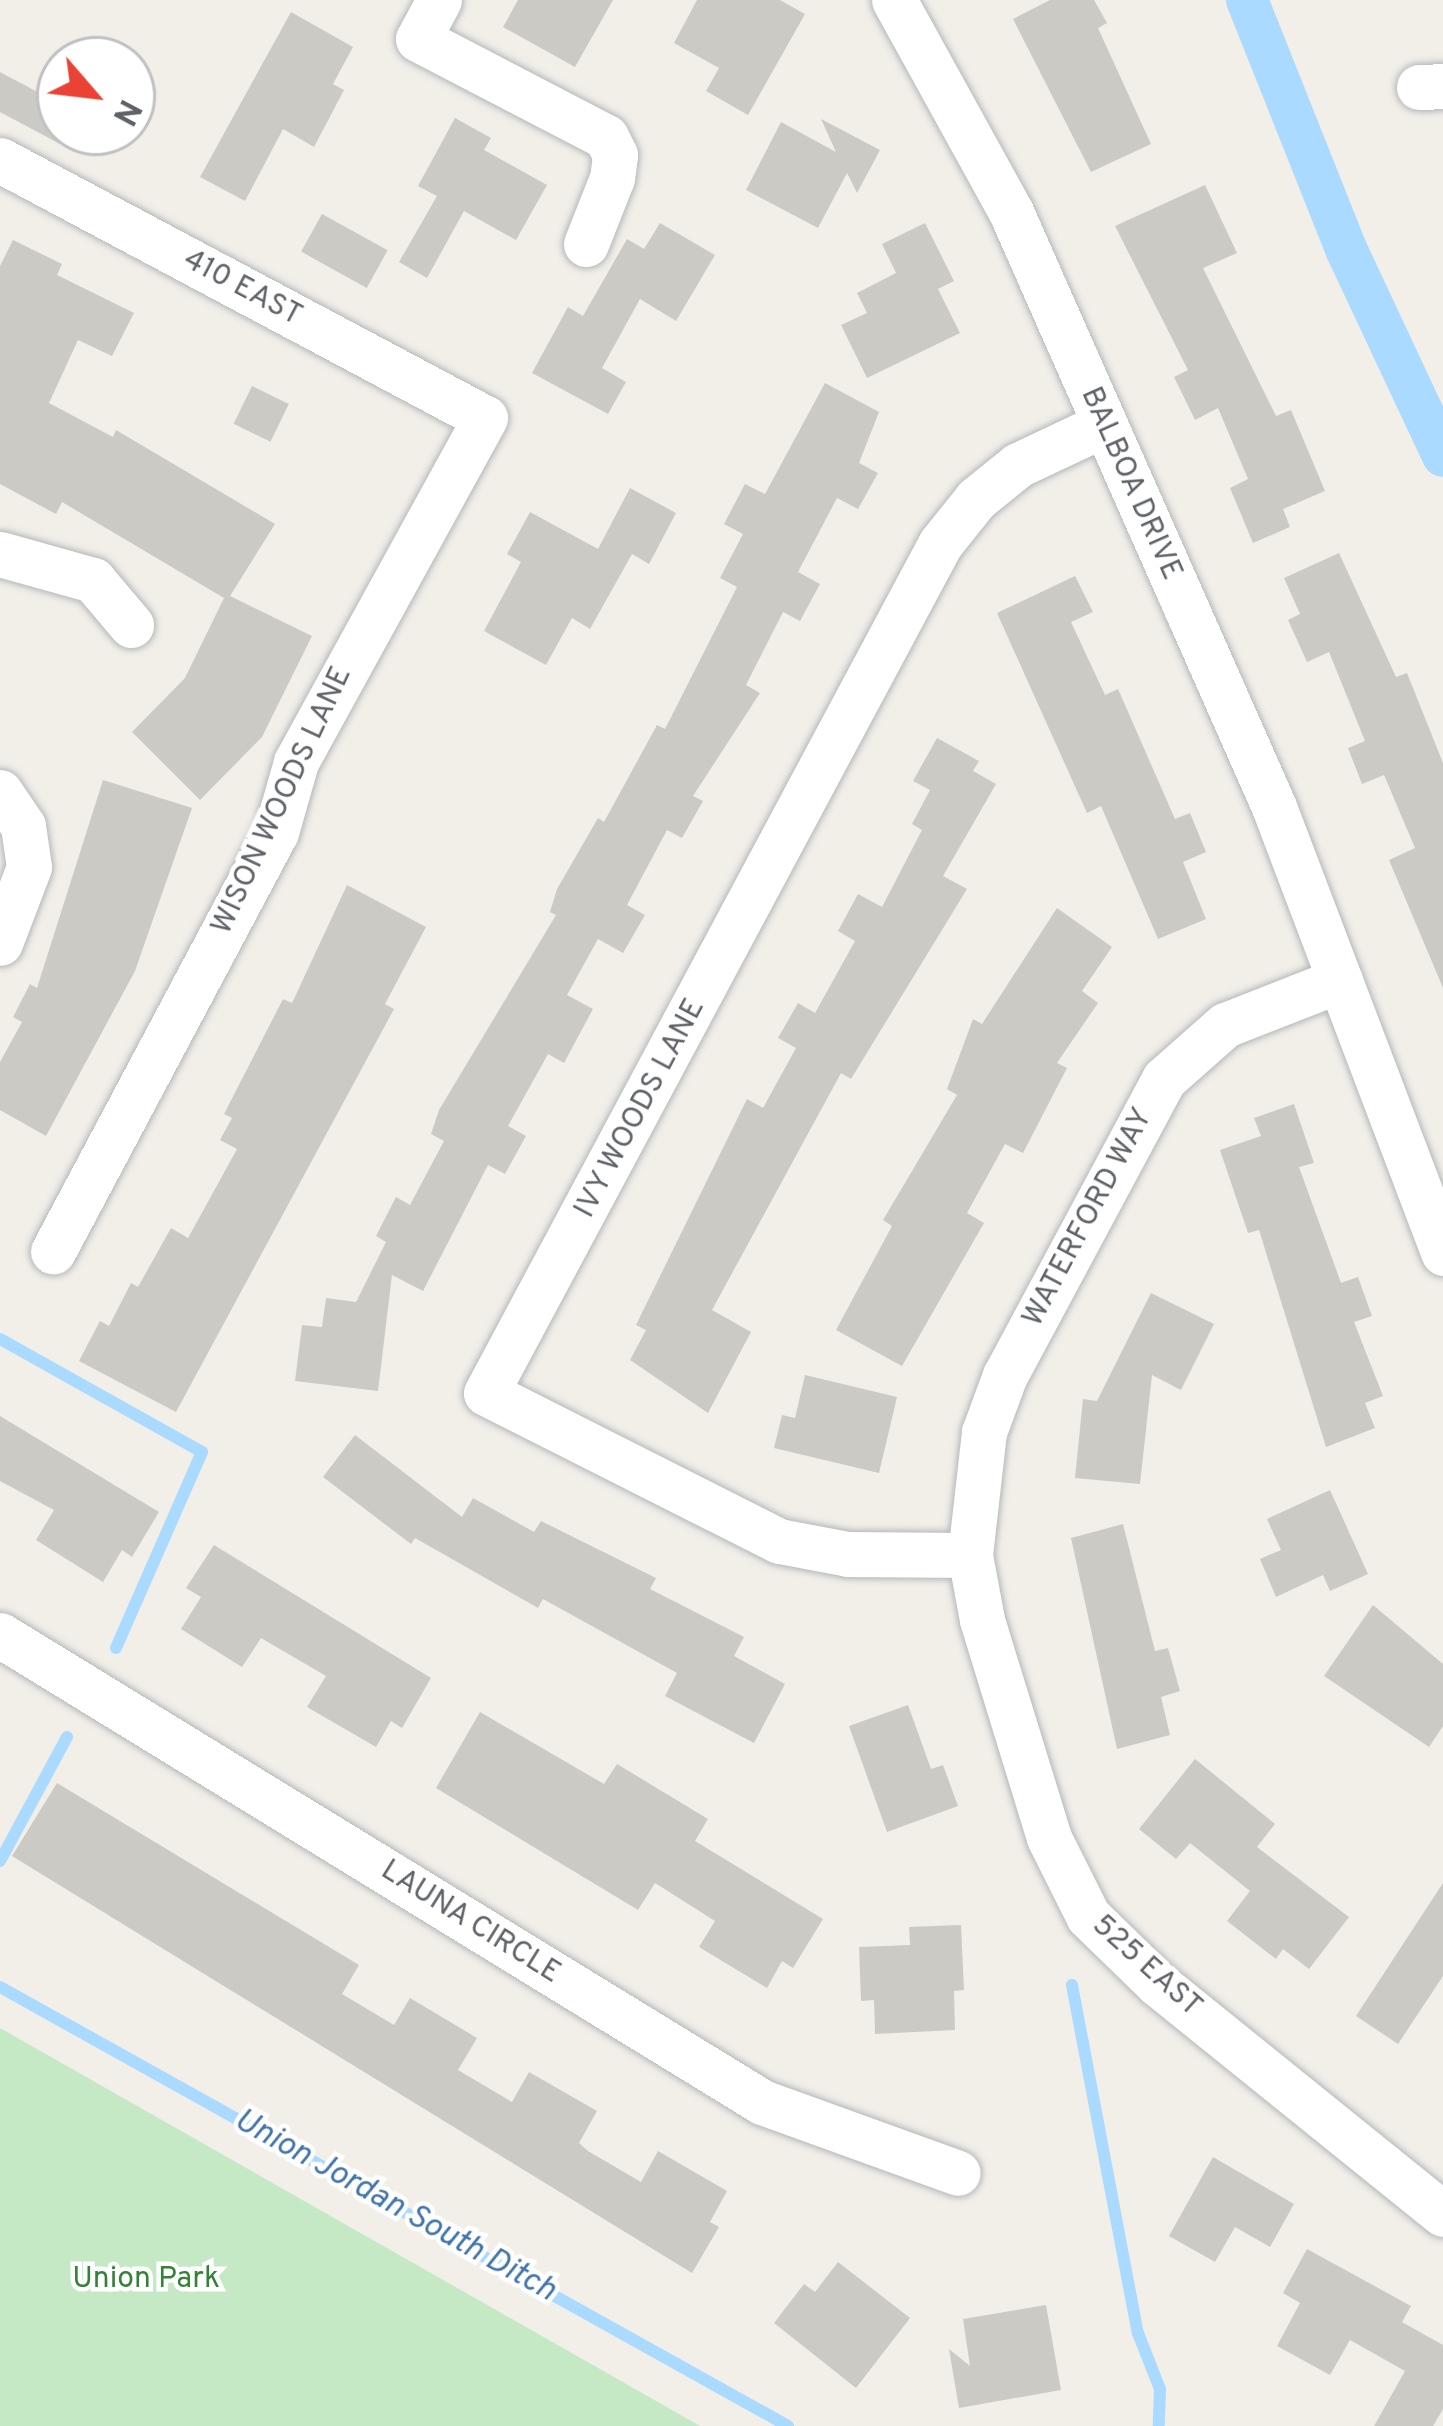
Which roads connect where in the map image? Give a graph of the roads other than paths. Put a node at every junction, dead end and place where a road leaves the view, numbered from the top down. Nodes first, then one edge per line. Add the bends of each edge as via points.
1 (439, 0) edge
2 (894, 0) edge
3 (0, 160) edge
4 (586, 244) dead end
5 (485, 418) joint
6 (1103, 425) junction
7 (0, 554) edge
8 (131, 625) dead end
9 (0, 792) edge
10 (0, 943) edge
11 (1340, 980) junction
12 (53, 1251) dead end
13 (1443, 1253) edge
14 (970, 1555) junction
15 (0, 1635) edge
16 (958, 2173) dead end
17 (1443, 2214) edge

1 - 4 street via 418,39 606,137 615,155 612,178
2 - 6 street, BALBOA DRIVE via 1011,212
3 - 5 street, 410 EAST
5 - 12 street, WISON WOODS LANE via 296,762 275,832
6 - 11 street, BALBOA DRIVE via 1274,807
6 - 14 street, IVY WOODS LANE via 1018,465 940,544 486,1393 779,1541 848,1554
7 - 8 street via 93,580
9 - 10 street via 23,826 29,867
11 - 13 street, BALBOA DRIVE
11 - 14 street, WATERFORD WAY via 1225,1024 1164,1079 1005,1375 984,1432
14 - 17 street, 525 EAST via 1048,1838 1088,1916 1158,1984
15 - 16 street, LAUNA CIRCLE via 762,2102

